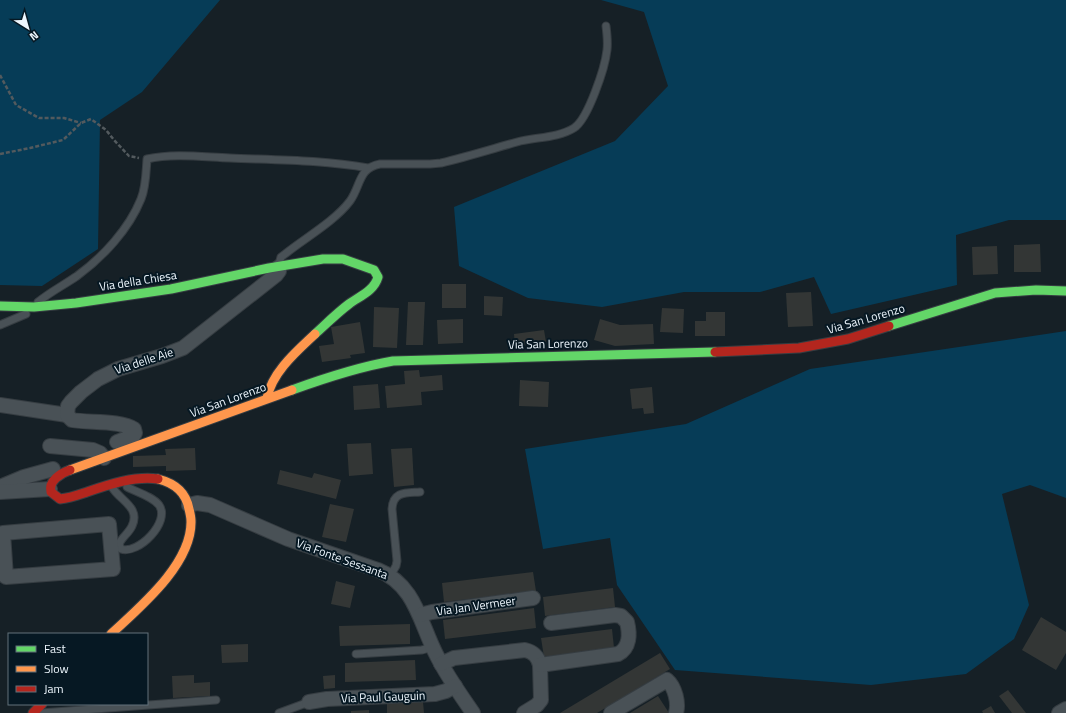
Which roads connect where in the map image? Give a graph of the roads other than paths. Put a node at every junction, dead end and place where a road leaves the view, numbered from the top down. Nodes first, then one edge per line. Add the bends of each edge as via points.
1 (606, 26) dead end
2 (368, 168) junction
3 (279, 267) junction
4 (1066, 291) edge
5 (0, 306) edge
6 (34, 307) junction
7 (0, 325) edge
8 (267, 398) junction
9 (0, 405) edge
10 (67, 415) junction
11 (50, 446) dead end
12 (103, 456) junction
13 (53, 470) dead end
14 (122, 482) junction
15 (111, 485) junction
16 (0, 487) edge
17 (50, 489) junction
18 (0, 492) edge
19 (420, 492) dead end
20 (189, 505) junction
21 (115, 544) junction
22 (390, 576) junction
23 (3, 577) edge
24 (533, 598) dead end
25 (420, 615) junction
26 (551, 623) dead end
27 (112, 633) edge
28 (433, 647) junction
29 (356, 654) dead end
30 (441, 664) junction
31 (540, 665) junction
32 (455, 686) junction
33 (216, 700) dead end
34 (309, 702) joint
35 (41, 705) edge
36 (1066, 709) edge
37 (34, 713) edge
38 (41, 713) edge
39 (280, 713) edge
40 (472, 713) edge
41 (524, 713) edge
42 (611, 713) edge
43 (676, 713) edge
44 (1059, 713) edge

1 - 2 lane via 607,52 600,77 582,120 573,128 440,163 380,164
2 - 3 lane via 361,176 346,206 284,254
2 - 6 lane via 339,163 184,156 147,160 142,198 129,222 92,263 45,296
3 - 6 main road, Via della Chiesa via 170,289
3 - 8 main road, Via della Chiesa via 323,259 343,259 371,268 376,272 378,281 350,303 291,359 270,385
3 - 10 street, Via delle Aie via 276,275 183,348 118,369 98,379 71,402
4 - 8 main road, Via San Lorenzo via 1036,290 995,294 848,338 805,347 393,361 344,372
5 - 6 main road, Via della Chiesa
6 - 7 lane via 30,313
8 - 12 main road, Via San Lorenzo
9 - 10 street
10 - 12 street via 78,421 134,428 133,436 107,447
11 - 12 street via 93,450
12 - 17 main road, Via San Lorenzo via 60,474 53,480
13 - 16 street via 24,477
14 - 15 main road
14 - 20 main road via 150,478 164,480 180,490
14 - 21 lane via 157,504 161,516 160,523 149,538 138,546 126,550
15 - 17 main road via 64,499 55,496
15 - 21 lane via 134,513 132,526
17 - 18 street
19 - 22 lane via 400,494 392,503 397,561
20 - 22 street, Via Fonte Sessanta via 210,505 288,540
20 - 27 main road via 190,530 185,549 175,566 158,587
21 - 23 street via 113,569
21 - 23 street via 109,524 3,533
22 - 25 street, Via Fonte Sessanta via 411,598
24 - 25 street, Via Jan Vermeer
25 - 28 street, Via Fonte Sessanta
26 - 31 street via 621,616 625,618 628,626 627,646 618,654
28 - 29 lane
28 - 30 street, Via Fonte Sessanta
30 - 31 street via 454,658 525,650 534,653
30 - 32 street, Via Fonte Sessanta
31 - 41 street via 541,700
32 - 34 street, Via Paul Gauguin via 435,694
32 - 40 street, Via Fonte Sessanta
33 - 38 lane
34 - 39 lane
35 - 37 main road
36 - 44 street
42 - 43 street via 666,680 676,696

